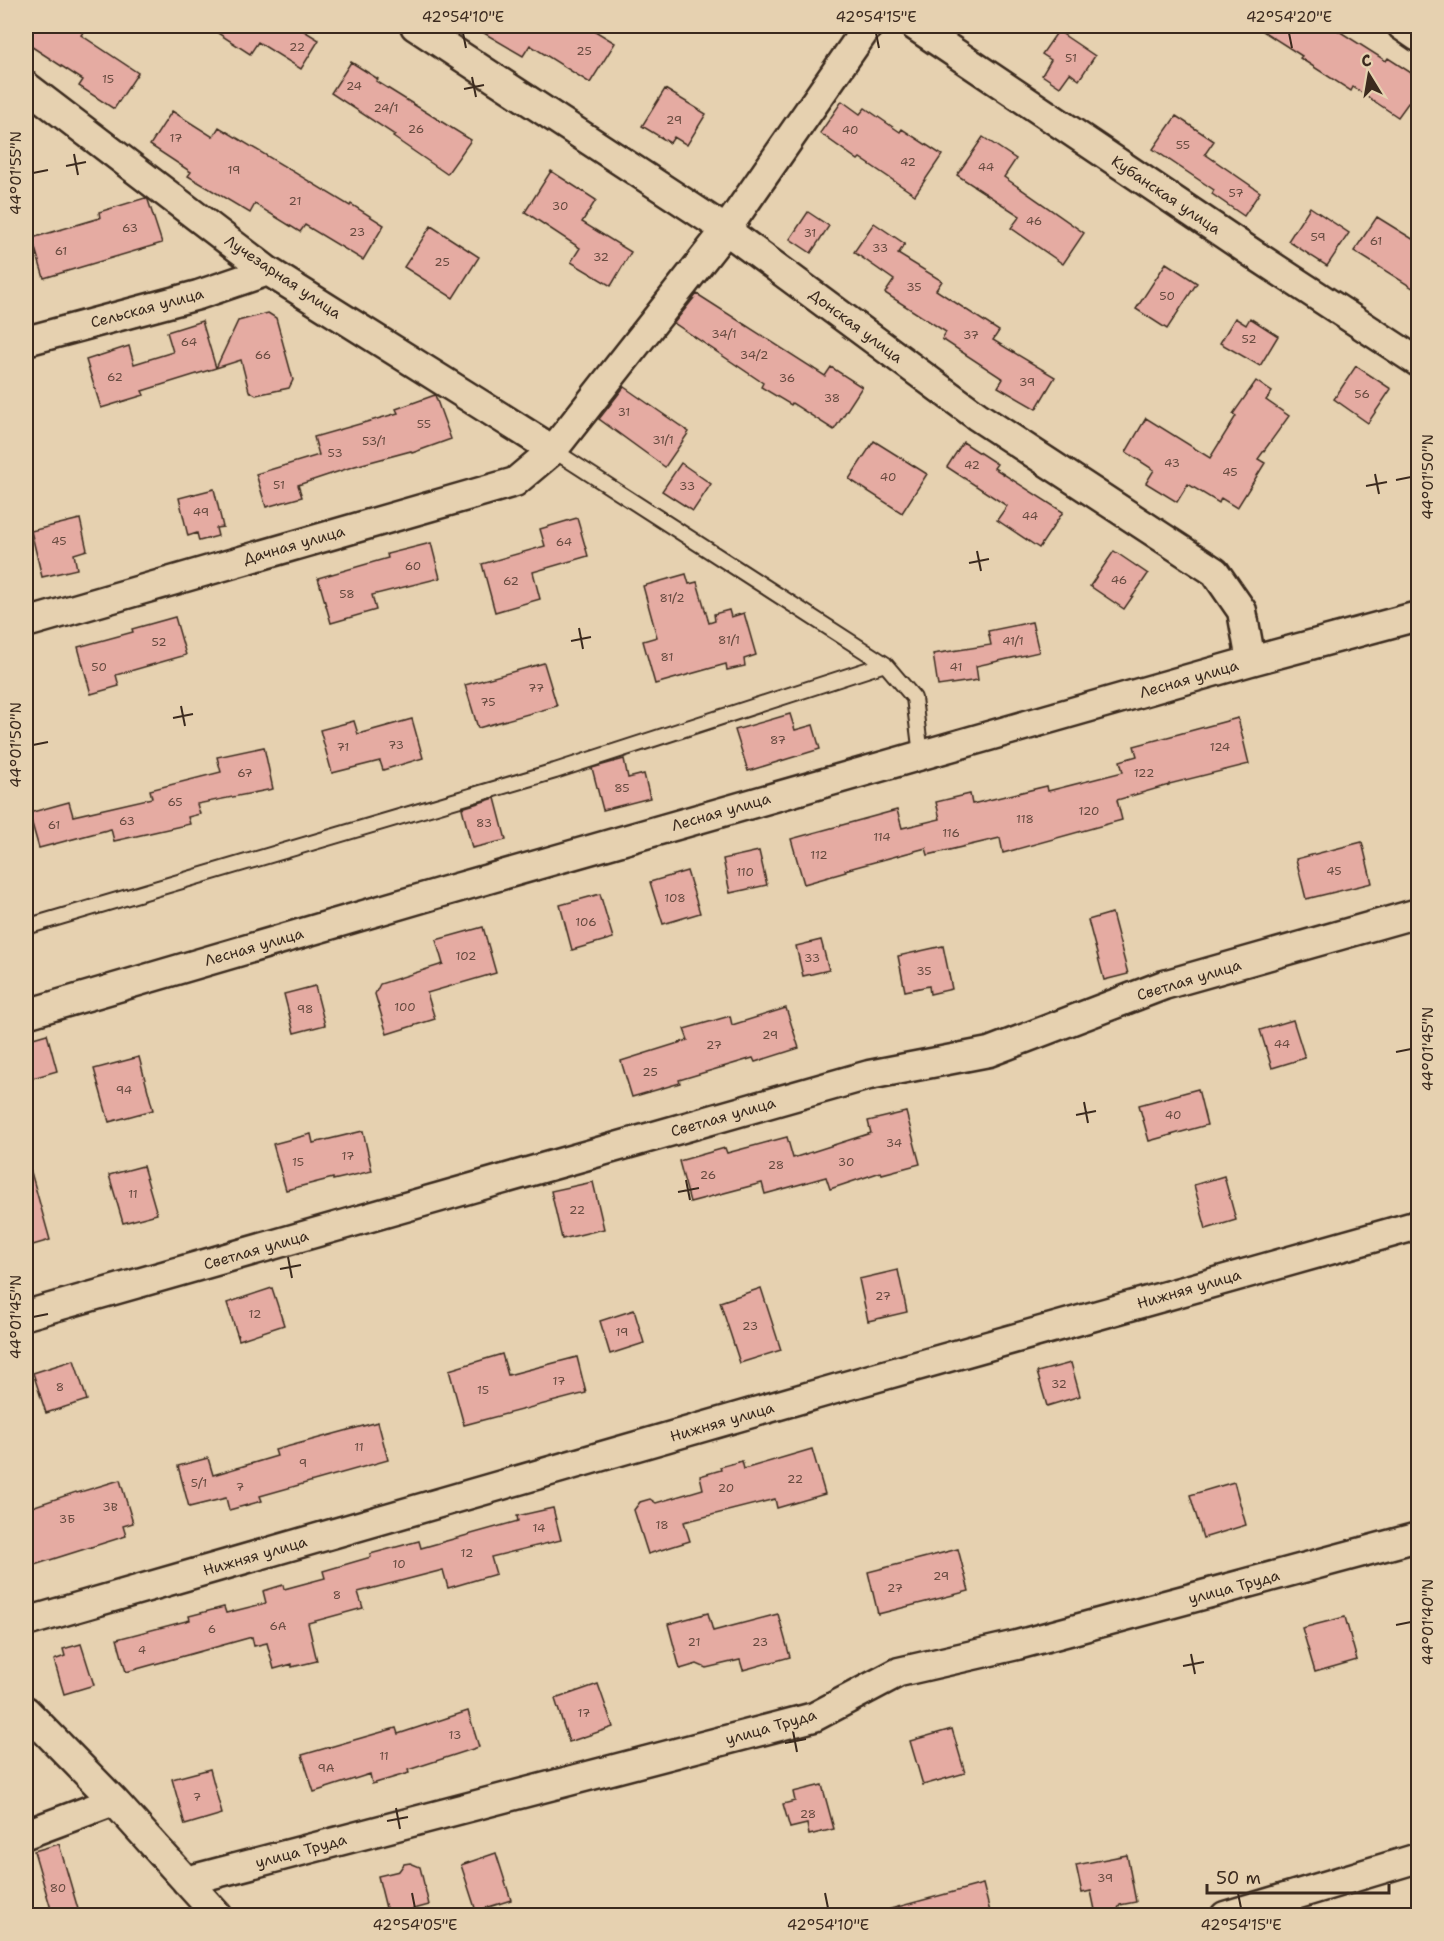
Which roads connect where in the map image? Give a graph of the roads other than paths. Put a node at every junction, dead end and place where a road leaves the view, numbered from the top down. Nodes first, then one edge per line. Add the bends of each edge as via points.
1 (416, 26) edge
2 (868, 26) edge
3 (915, 26) edge
4 (1402, 26) edge
5 (1419, 36) edge
6 (26, 86) edge
7 (726, 230) junction
8 (268, 271) junction
9 (26, 341) edge
10 (1419, 362) edge
11 (554, 450) junction
12 (1419, 616) edge
13 (26, 623) edge
14 (1251, 661) junction
15 (885, 664) junction
16 (921, 755) junction
17 (1419, 913) edge
18 (26, 927) edge
19 (26, 1014) edge
20 (1419, 1225) edge
21 (26, 1315) edge
22 (1419, 1537) edge
23 (26, 1622) edge
24 (26, 1711) edge
25 (114, 1801) junction
26 (26, 1834) edge
27 (1419, 1858) edge
28 (186, 1881) junction
29 (218, 1916) edge
30 (1225, 1916) edge

1 - 7 street, Донская улица
2 - 7 street, Дачная улица
3 - 10 street, Кубанская улица
4 - 5 street
6 - 8 street, Лучезарная улица
7 - 11 street, Дачная улица
7 - 14 street, Донская улица via 977,416 1215,572 1242,611
8 - 9 street, Сельская улица via 198,296
8 - 11 street, Лучезарная улица
11 - 13 street, Дачная улица via 515,482
11 - 15 lane
12 - 14 street, Лесная улица
14 - 16 street, Лесная улица
15 - 16 lane via 914,698
15 - 18 lane via 555,771
16 - 19 street, Лесная улица
17 - 21 street, Светлая улица via 1164,985 989,1052 869,1076
20 - 23 street, Нижняя улица
22 - 28 street, улица Труда via 1017,1645 899,1672 814,1717
24 - 25 street
25 - 26 street
25 - 28 street
27 - 30 street
28 - 29 street

